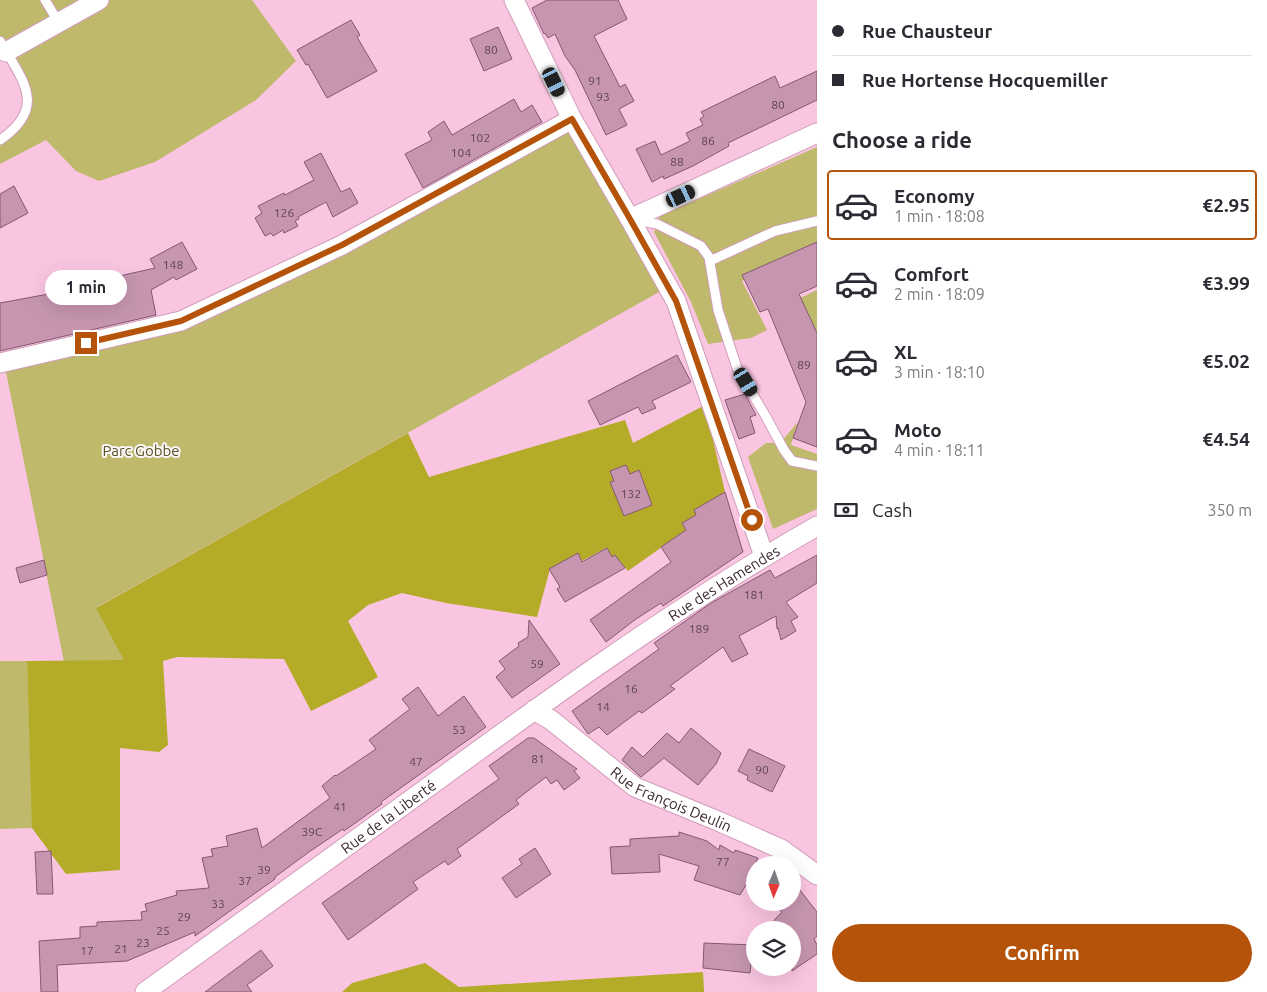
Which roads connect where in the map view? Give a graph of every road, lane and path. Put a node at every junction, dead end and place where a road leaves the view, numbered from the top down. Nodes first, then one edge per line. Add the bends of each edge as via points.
1 (45, 0) edge
2 (99, 0) edge
3 (514, 0) edge
4 (59, 23) junction
5 (3, 47) edge
6 (572, 119) junction
7 (817, 133) edge
8 (0, 140) edge
9 (630, 219) junction
10 (817, 221) edge
11 (710, 261) junction
12 (0, 363) edge
13 (817, 466) edge
14 (817, 526) edge
15 (764, 556) junction
16 (631, 641) joint
17 (534, 710) junction
18 (817, 875) edge
19 (146, 992) edge

1 - 4 lane
2 - 4 street
3 - 6 street
4 - 5 street
5 - 8 lane via 28,100 25,116 15,130
6 - 9 street
6 - 12 street via 342,245 181,321
7 - 9 street
9 - 11 lane via 657,224 701,246
9 - 15 street via 676,301
10 - 11 lane via 776,231
11 - 13 lane via 718,310 737,368 792,461
14 - 15 street, Rue des Hamendes
15 - 16 street, Rue des Hamendes
16 - 17 street, Rue de la Liberté
17 - 18 street, Rue François Deulin via 635,787 780,849
17 - 19 street, Rue de la Liberté

